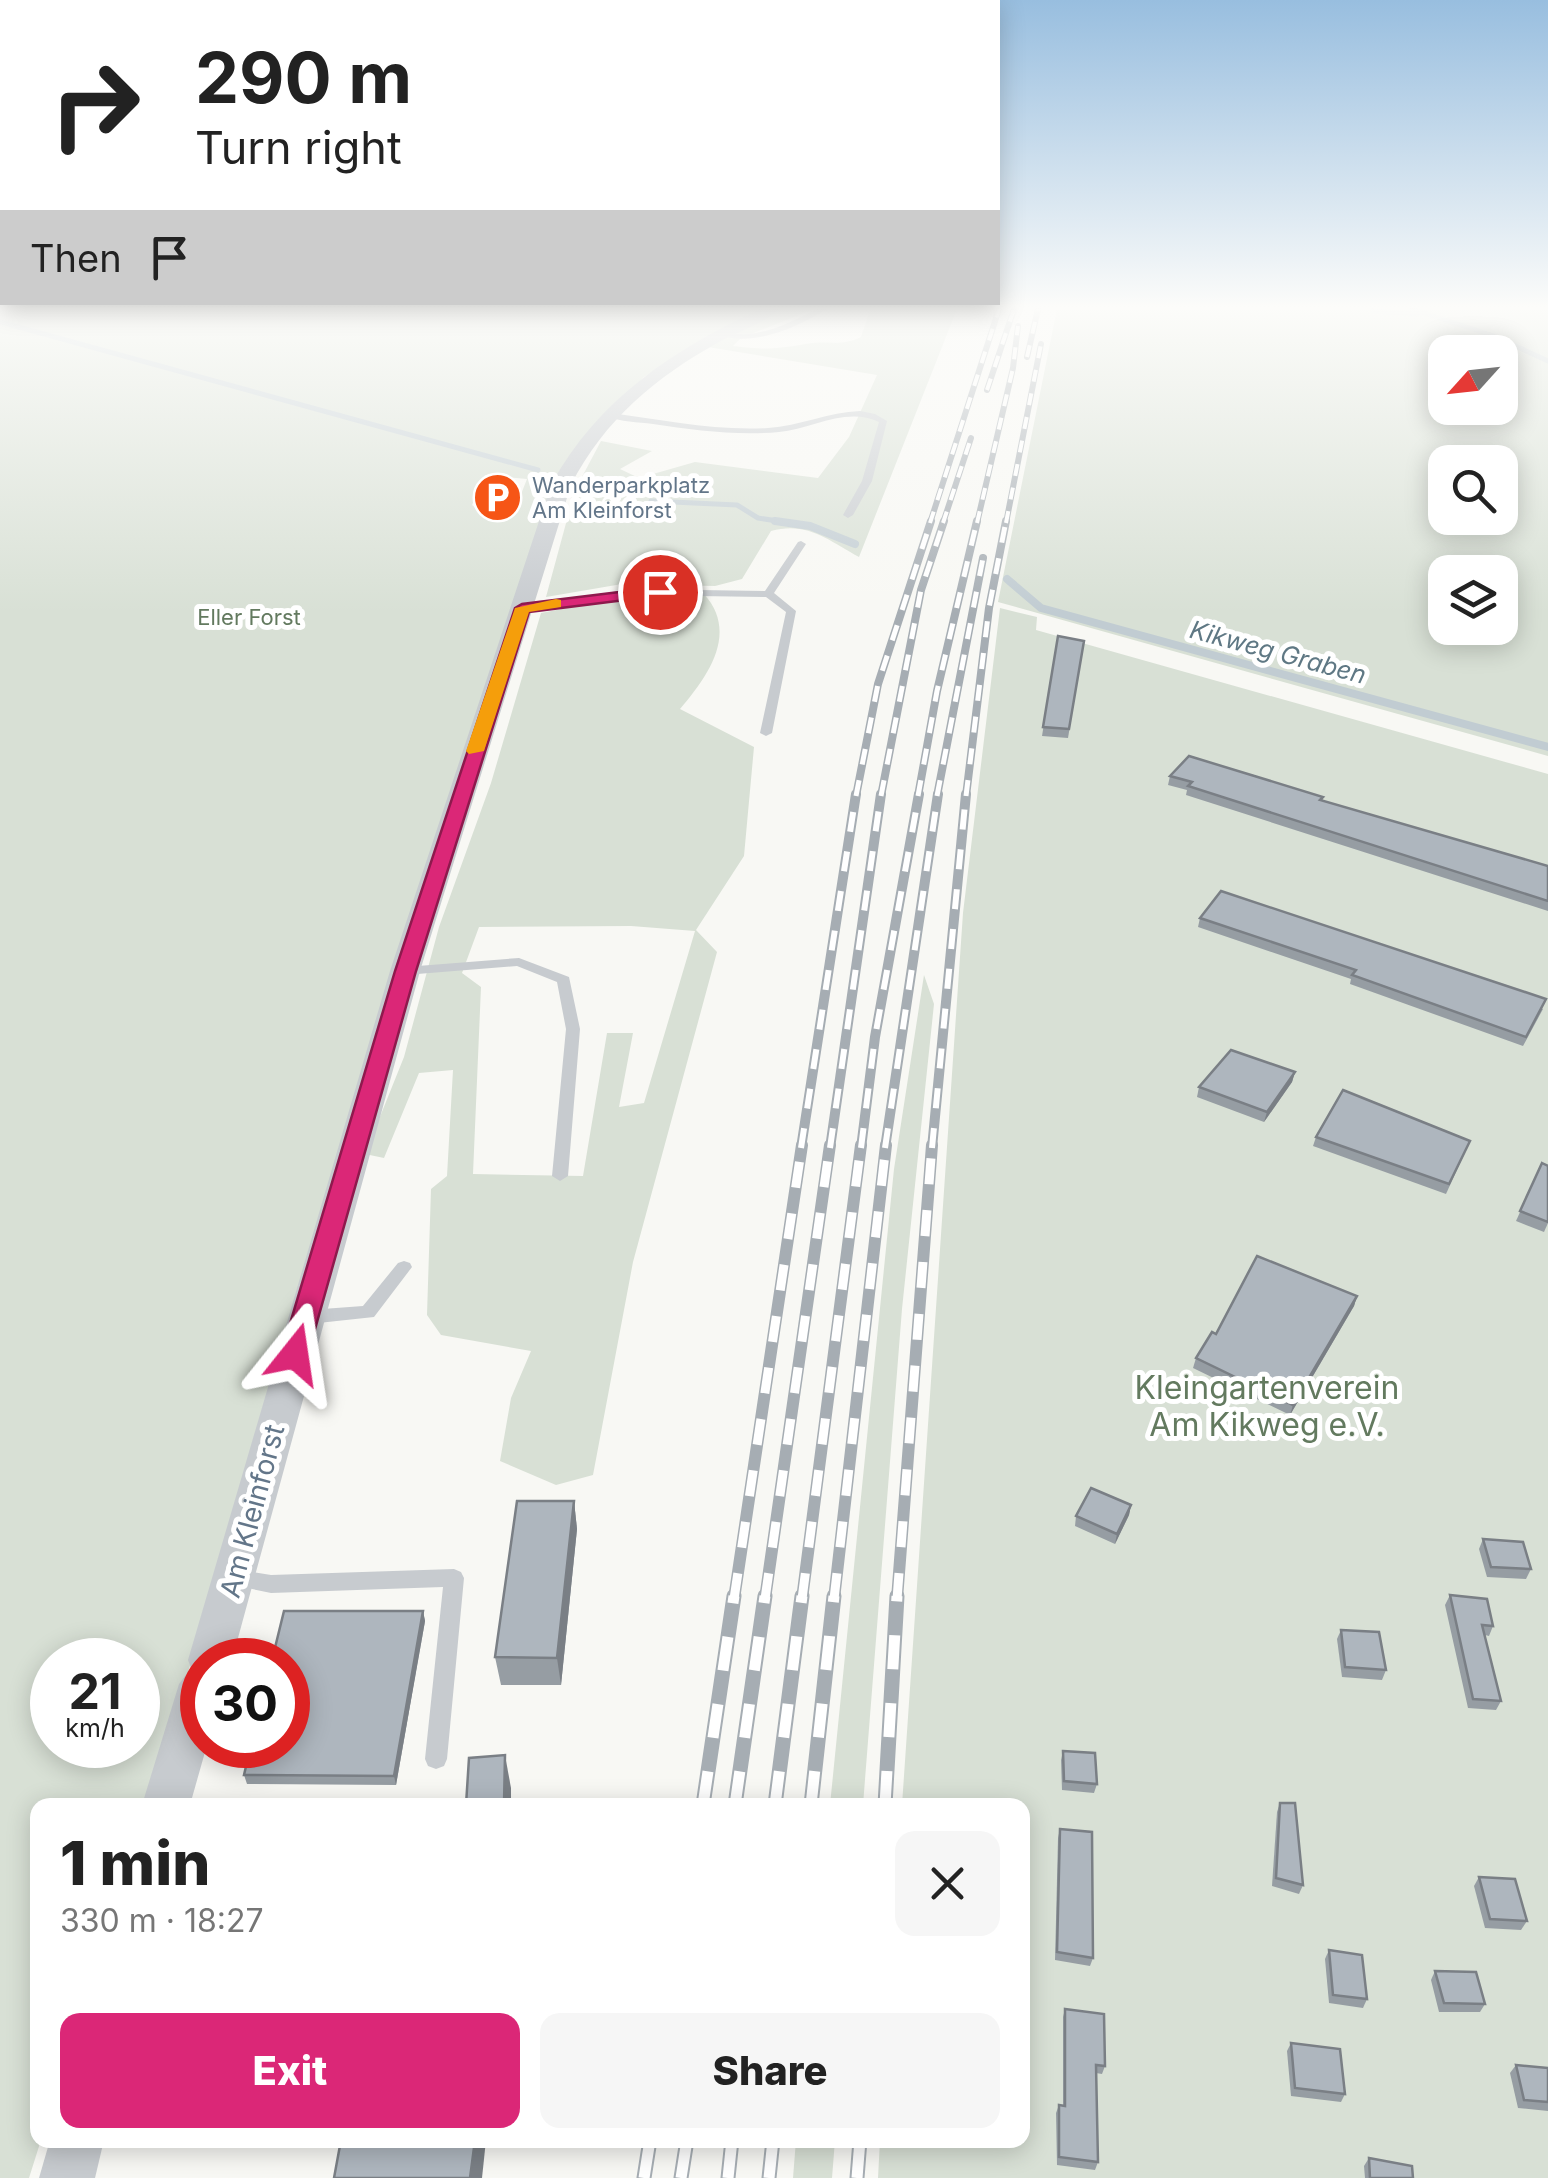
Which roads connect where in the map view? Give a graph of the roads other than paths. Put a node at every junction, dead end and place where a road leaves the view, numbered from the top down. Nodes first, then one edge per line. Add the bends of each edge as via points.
1 (617, 411) edge
2 (612, 416) junction
3 (848, 515) dead end
4 (801, 544) dead end
5 (768, 594) junction
6 (522, 608) junction
7 (766, 734) dead end
8 (405, 971) junction
9 (560, 1176) dead end
10 (404, 1267) dead end
11 (305, 1317) junction
12 (235, 1578) junction
13 (217, 1638) edge
14 (180, 1758) edge
15 (436, 1759) dead end
16 (168, 1798) edge
17 (75, 2148) edge
18 (67, 2178) edge

1 - 2 street, Am Kleinforst
2 - 3 lane via 781,429 873,414 883,421 867,481
2 - 6 street, Am Kleinforst via 567,470
4 - 5 lane
5 - 6 lane via 633,592
5 - 7 lane via 790,611
6 - 8 street, Am Kleinforst
8 - 9 lane via 518,962 564,980 573,1029
8 - 11 street, Am Kleinforst
10 - 11 lane via 368,1312
11 - 12 street, Am Kleinforst
12 - 13 street, Am Kleinforst
12 - 15 lane via 271,1584 454,1578
14 - 16 street
17 - 18 street

